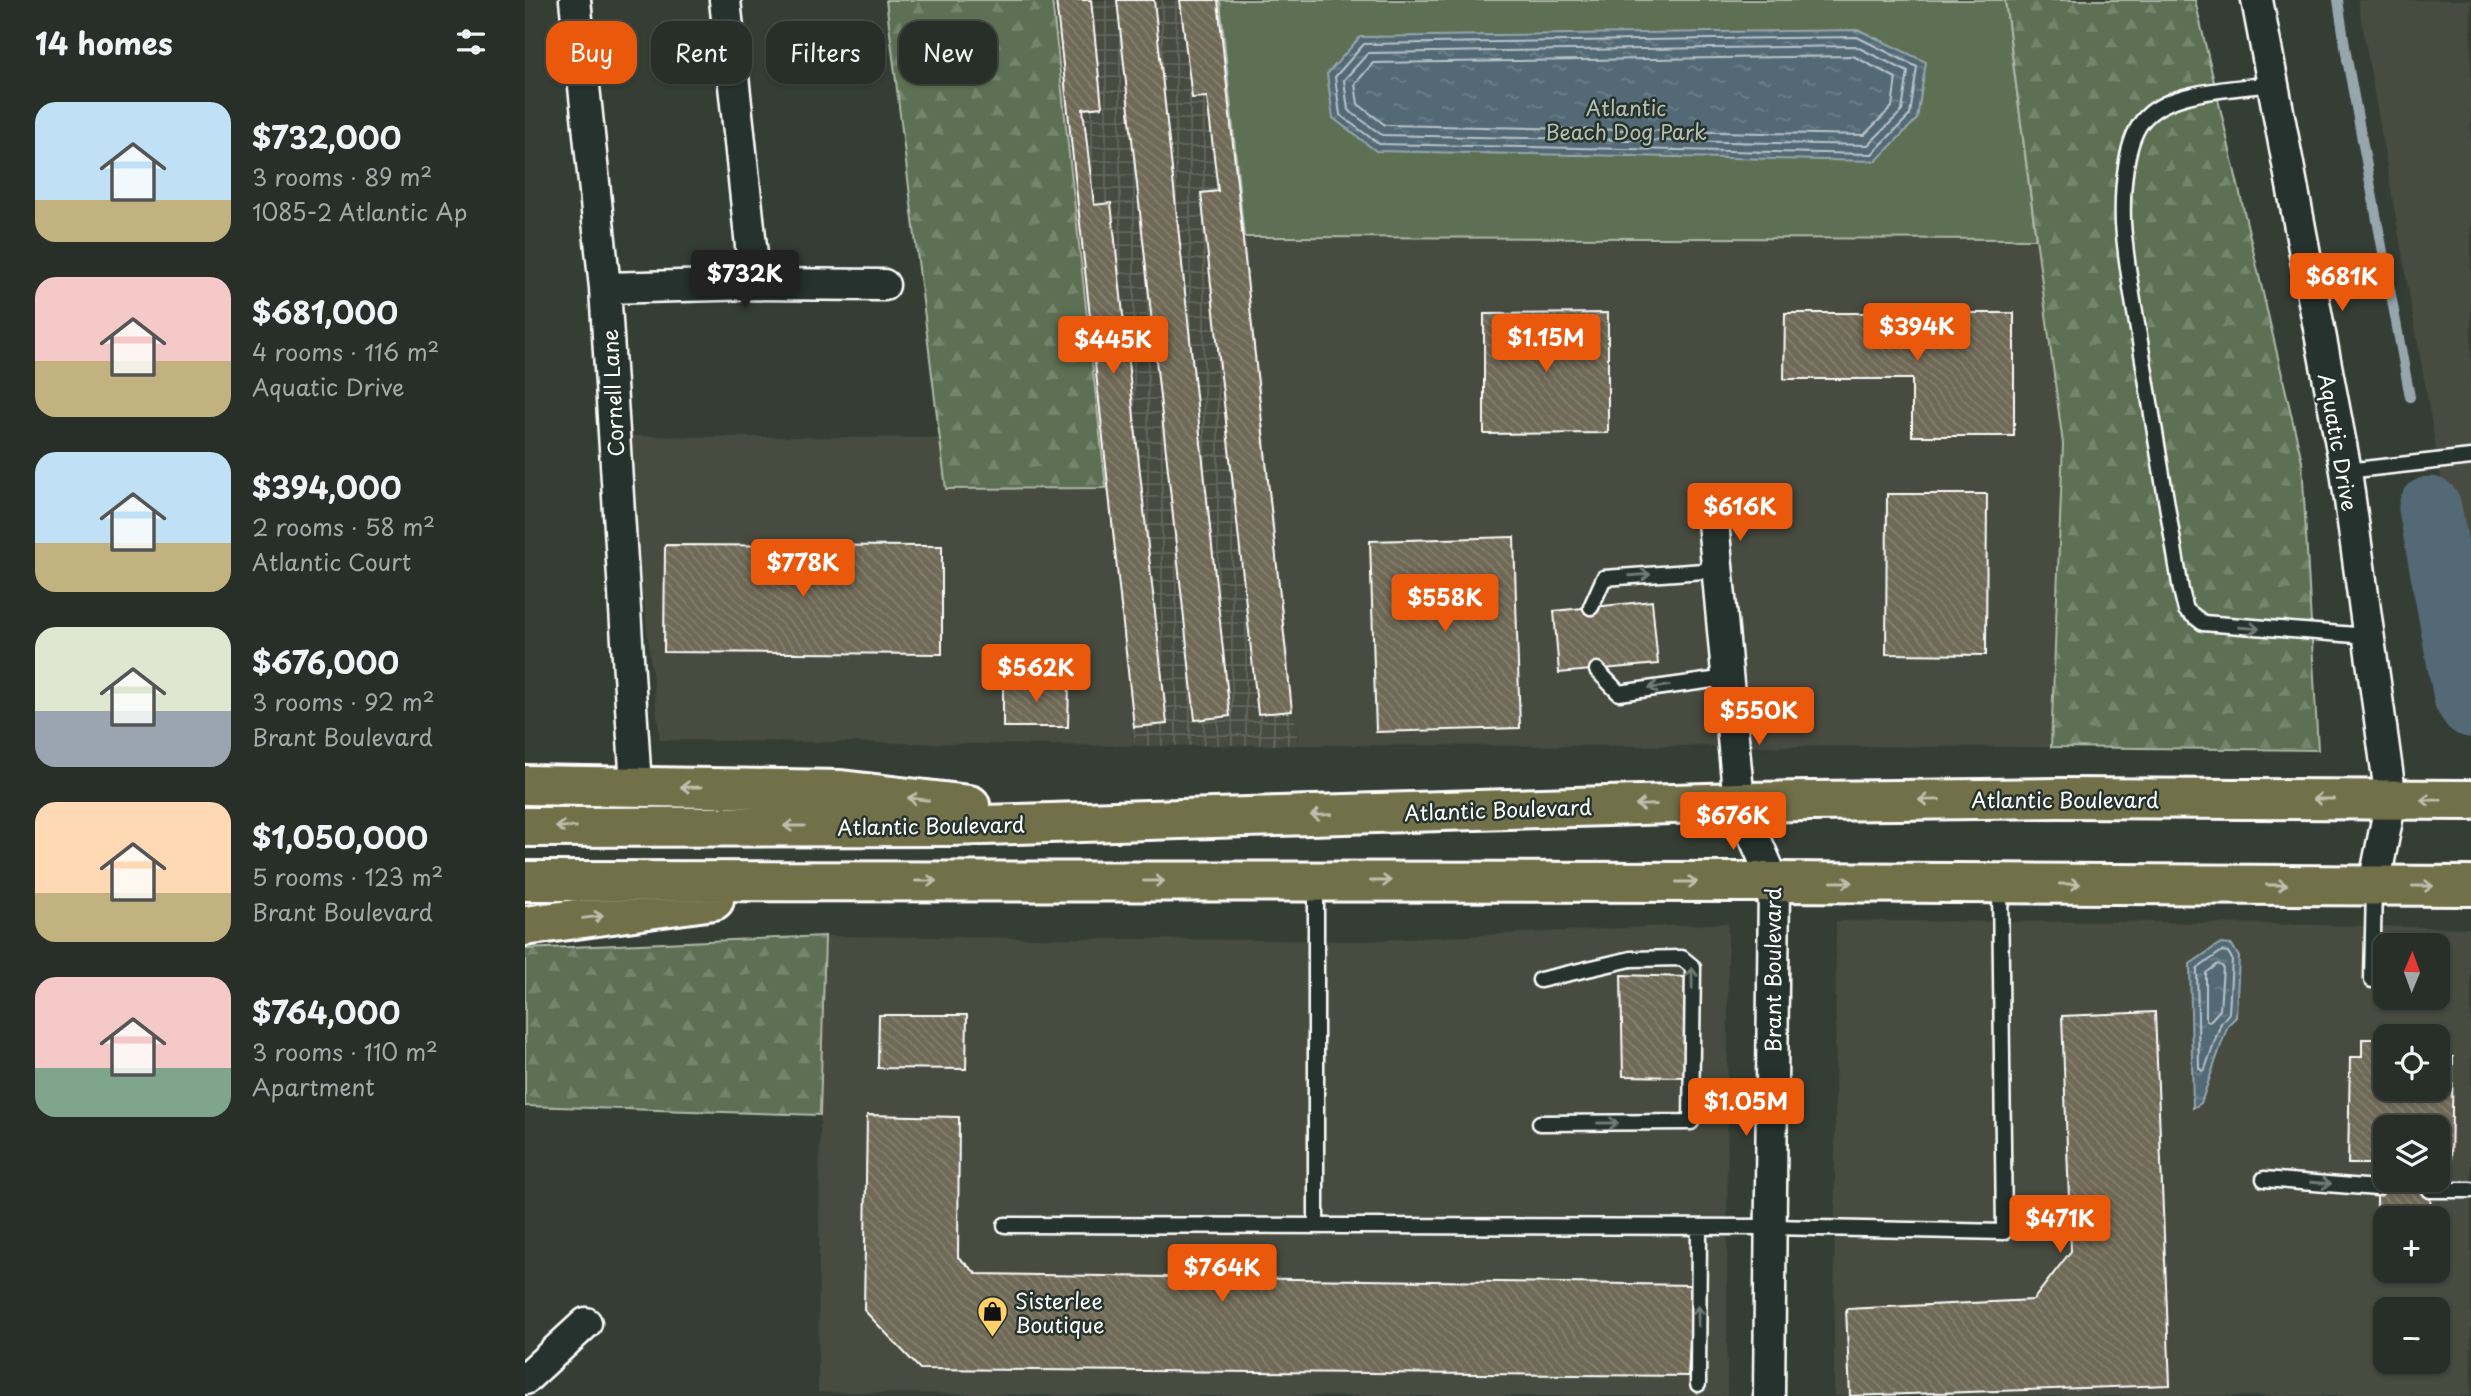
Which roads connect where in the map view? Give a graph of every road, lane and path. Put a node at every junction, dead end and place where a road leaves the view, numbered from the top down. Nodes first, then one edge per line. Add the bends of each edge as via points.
1 (575, 0) edge
2 (725, 0) edge
3 (2256, 0) edge
4 (2273, 85) junction
5 (755, 284) junction
6 (884, 285) dead end
7 (605, 288) junction
8 (2471, 457) edge
9 (2346, 471) junction
10 (1713, 522) dead end
11 (1718, 570) junction
12 (1591, 607) dead end
13 (2368, 636) junction
14 (1597, 670) dead end
15 (1727, 678) junction
16 (525, 785) edge
17 (636, 786) junction
18 (2391, 800) junction
19 (2471, 800) edge
20 (1739, 802) junction
21 (1107, 822) junction
22 (525, 827) edge
23 (525, 881) edge
24 (858, 881) junction
25 (1316, 881) junction
26 (1774, 882) junction
27 (2000, 883) junction
28 (2374, 885) junction
29 (2471, 886) edge
30 (525, 926) edge
31 (1540, 980) dead end
32 (2372, 980) dead end
33 (1540, 1123) dead end
34 (2264, 1179) dead end
35 (2373, 1188) edge
36 (2450, 1190) edge
37 (2471, 1190) edge
38 (1005, 1225) dead end
39 (1316, 1226) junction
40 (1699, 1227) junction
41 (1771, 1227) junction
42 (586, 1323) dead end
43 (525, 1379) edge
44 (1698, 1384) dead end
45 (1769, 1396) edge

1 - 7 street, Cornell Lane
2 - 5 street
3 - 4 street, Aquatic Drive
4 - 9 street, Aquatic Drive
4 -> 13 lane via 2212,92 2158,106 2143,119 2127,162 2123,223 2130,281 2181,590 2186,610 2203,623
5 - 6 street
5 - 7 street
7 - 17 street, Cornell Lane
8 - 9 lane
9 - 13 street, Aquatic Drive
10 - 11 street, Brant Boulevard
12 -> 11 lane via 1604,578
11 - 15 street, Brant Boulevard
13 - 18 street, Aquatic Drive
15 -> 14 lane via 1619,693
15 - 20 street, Brant Boulevard
16 - 17 highway
21 -> 17 highway via 841,790
19 -> 18 highway, Atlantic Boulevard
18 -> 20 highway, Atlantic Boulevard
18 - 28 street, Aquatic Drive
20 -> 21 highway, Atlantic Boulevard
20 - 26 street, Brant Boulevard
21 -> 22 highway, Atlantic Boulevard
23 - 24 highway
24 -> 25 highway
30 -> 24 highway
25 -> 26 highway
25 - 39 lane
26 -> 27 highway
26 - 41 street, Brant Boulevard
27 -> 28 highway
27 - 41 lane via 2004,1232
28 -> 29 highway
28 - 32 lane
33 -> 31 lane via 1691,1122 1693,967 1682,958 1631,959
34 -> 35 lane
36 - 37 lane
38 - 39 lane
39 - 40 lane
40 - 41 lane
44 -> 40 lane
41 - 45 street, Brant Boulevard
42 - 43 street

